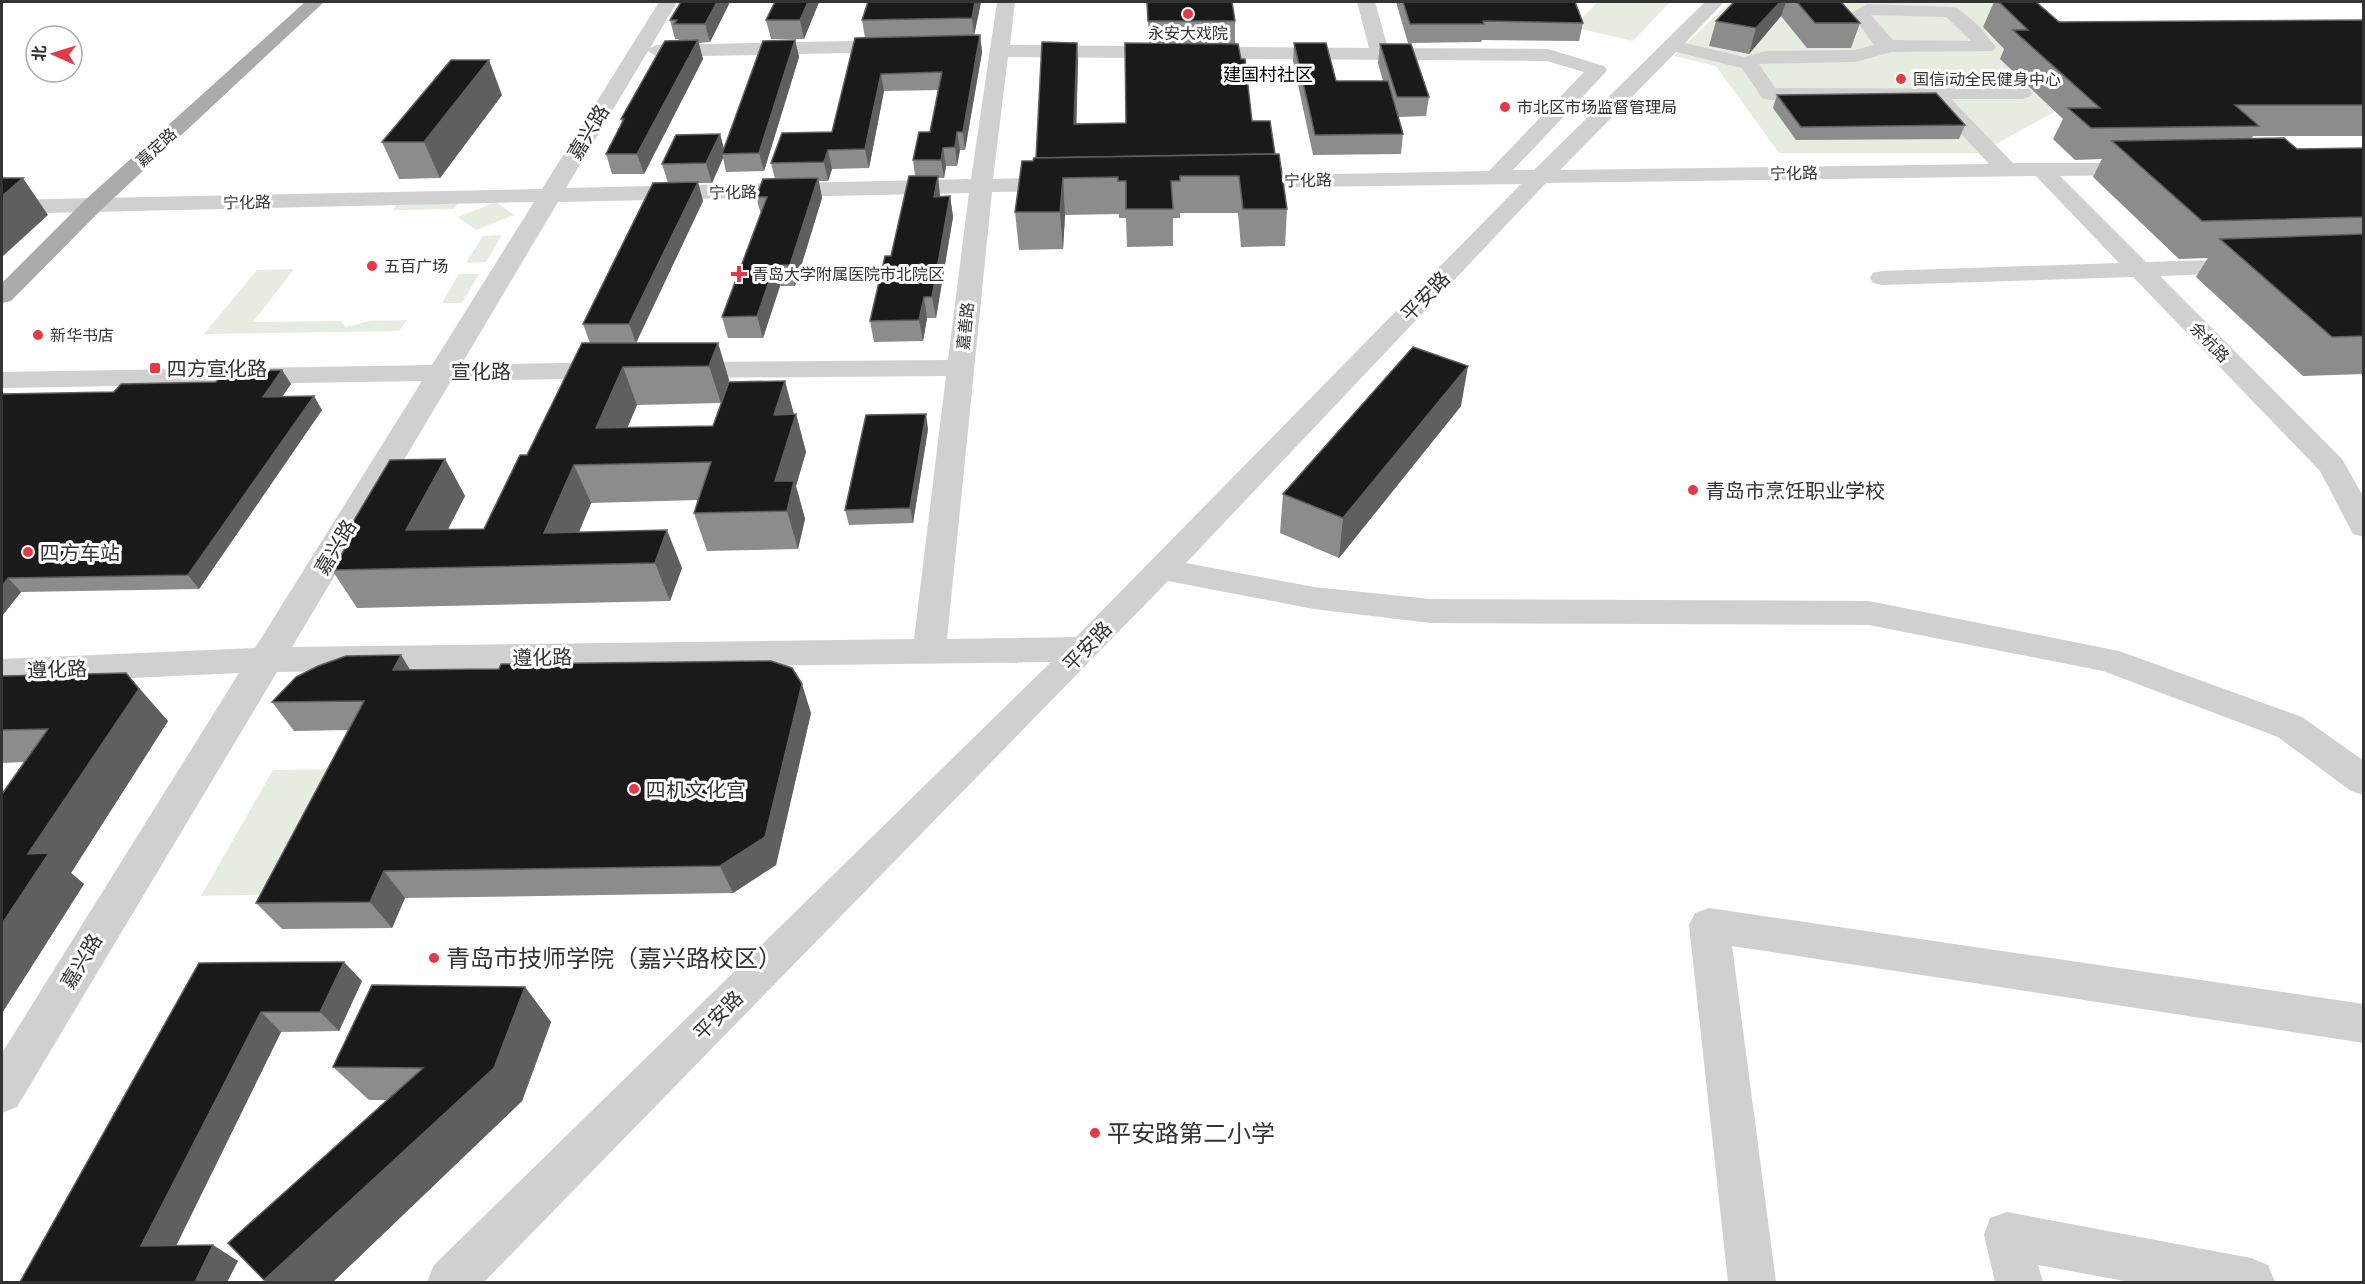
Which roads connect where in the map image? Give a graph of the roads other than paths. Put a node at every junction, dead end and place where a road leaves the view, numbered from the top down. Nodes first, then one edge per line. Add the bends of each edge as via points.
1 (315, 2) edge
2 (668, 2) edge
3 (1006, 2) edge
4 (1366, 2) edge
5 (1715, 2) edge
6 (1671, 45) junction
7 (918, 46) edge
8 (1890, 46) junction
9 (992, 47) junction
10 (637, 52) junction
11 (1380, 55) junction
12 (1749, 64) junction
13 (1934, 93) junction
14 (2022, 93) dead end
15 (2160, 167) edge
16 (2041, 169) junction
17 (2007, 170) junction
18 (1495, 177) junction
19 (1540, 177) junction
20 (1220, 182) edge
21 (1088, 184) edge
22 (981, 186) junction
23 (549, 196) junction
24 (93, 205) junction
25 (2, 207) edge
26 (2269, 265) edge
27 (2139, 270) junction
28 (1882, 278) dead end
29 (2, 296) edge
30 (961, 368) junction
31 (442, 371) junction
32 (2, 380) edge
33 (2364, 527) edge
34 (1161, 569) junction
35 (1084, 649) junction
36 (929, 651) junction
37 (265, 660) junction
38 (2, 671) edge
39 (2364, 781) edge
40 (2364, 1024) edge
41 (2, 1092) edge
42 (451, 1282) edge
43 (1752, 1282) edge
44 (2019, 1282) edge
45 (2251, 1282) edge

1 - 24 main road, 嘉定路
2 - 10 street, 嘉兴路
3 - 9 street, 嘉善路
4 - 11 street
5 - 6 street, 平安路
6 - 12 street
6 - 19 street, 平安路
7 - 10 street
8 - 8 street via 1901,48 1986,47 1956,15 1943,10 1860,10 1883,43
8 - 12 street via 1856,56 1767,57 1751,60
9 - 11 street
9 - 22 street, 嘉善路
10 - 23 street, 嘉兴路
11 - 18 street via 1548,55 1597,69
12 - 13 street via 1769,94
13 - 14 street
13 - 17 street
15 - 16 street, 宁化路
16 - 17 street, 宁化路
16 - 27 street, 余杭路
17 - 19 street, 宁化路
18 - 19 street, 宁化路
18 - 20 street, 宁化路
19 - 34 street, 平安路
21 - 22 street, 宁化路
22 - 23 street, 宁化路
22 - 30 street, 嘉善路
23 - 24 street, 宁化路
23 - 31 street, 嘉兴路
24 - 25 street, 宁化路
24 - 29 main road, 嘉定路
26 - 27 street
27 - 28 street
27 - 33 street, 余杭路 via 2332,466
30 - 31 street, 宣化路
30 - 36 street, 嘉善路
31 - 32 street, 宣化路
31 - 37 street, 嘉兴路
34 - 35 street, 平安路
34 - 39 street via 1314,598 1430,610 1869,613 2107,660 2290,727
35 - 36 street, 遵化路
35 - 42 street, 平安路
36 - 37 street, 遵化路
37 - 38 street, 遵化路
37 - 41 street, 嘉兴路
40 - 43 street via 1709,926
44 - 45 street via 2007,1236

